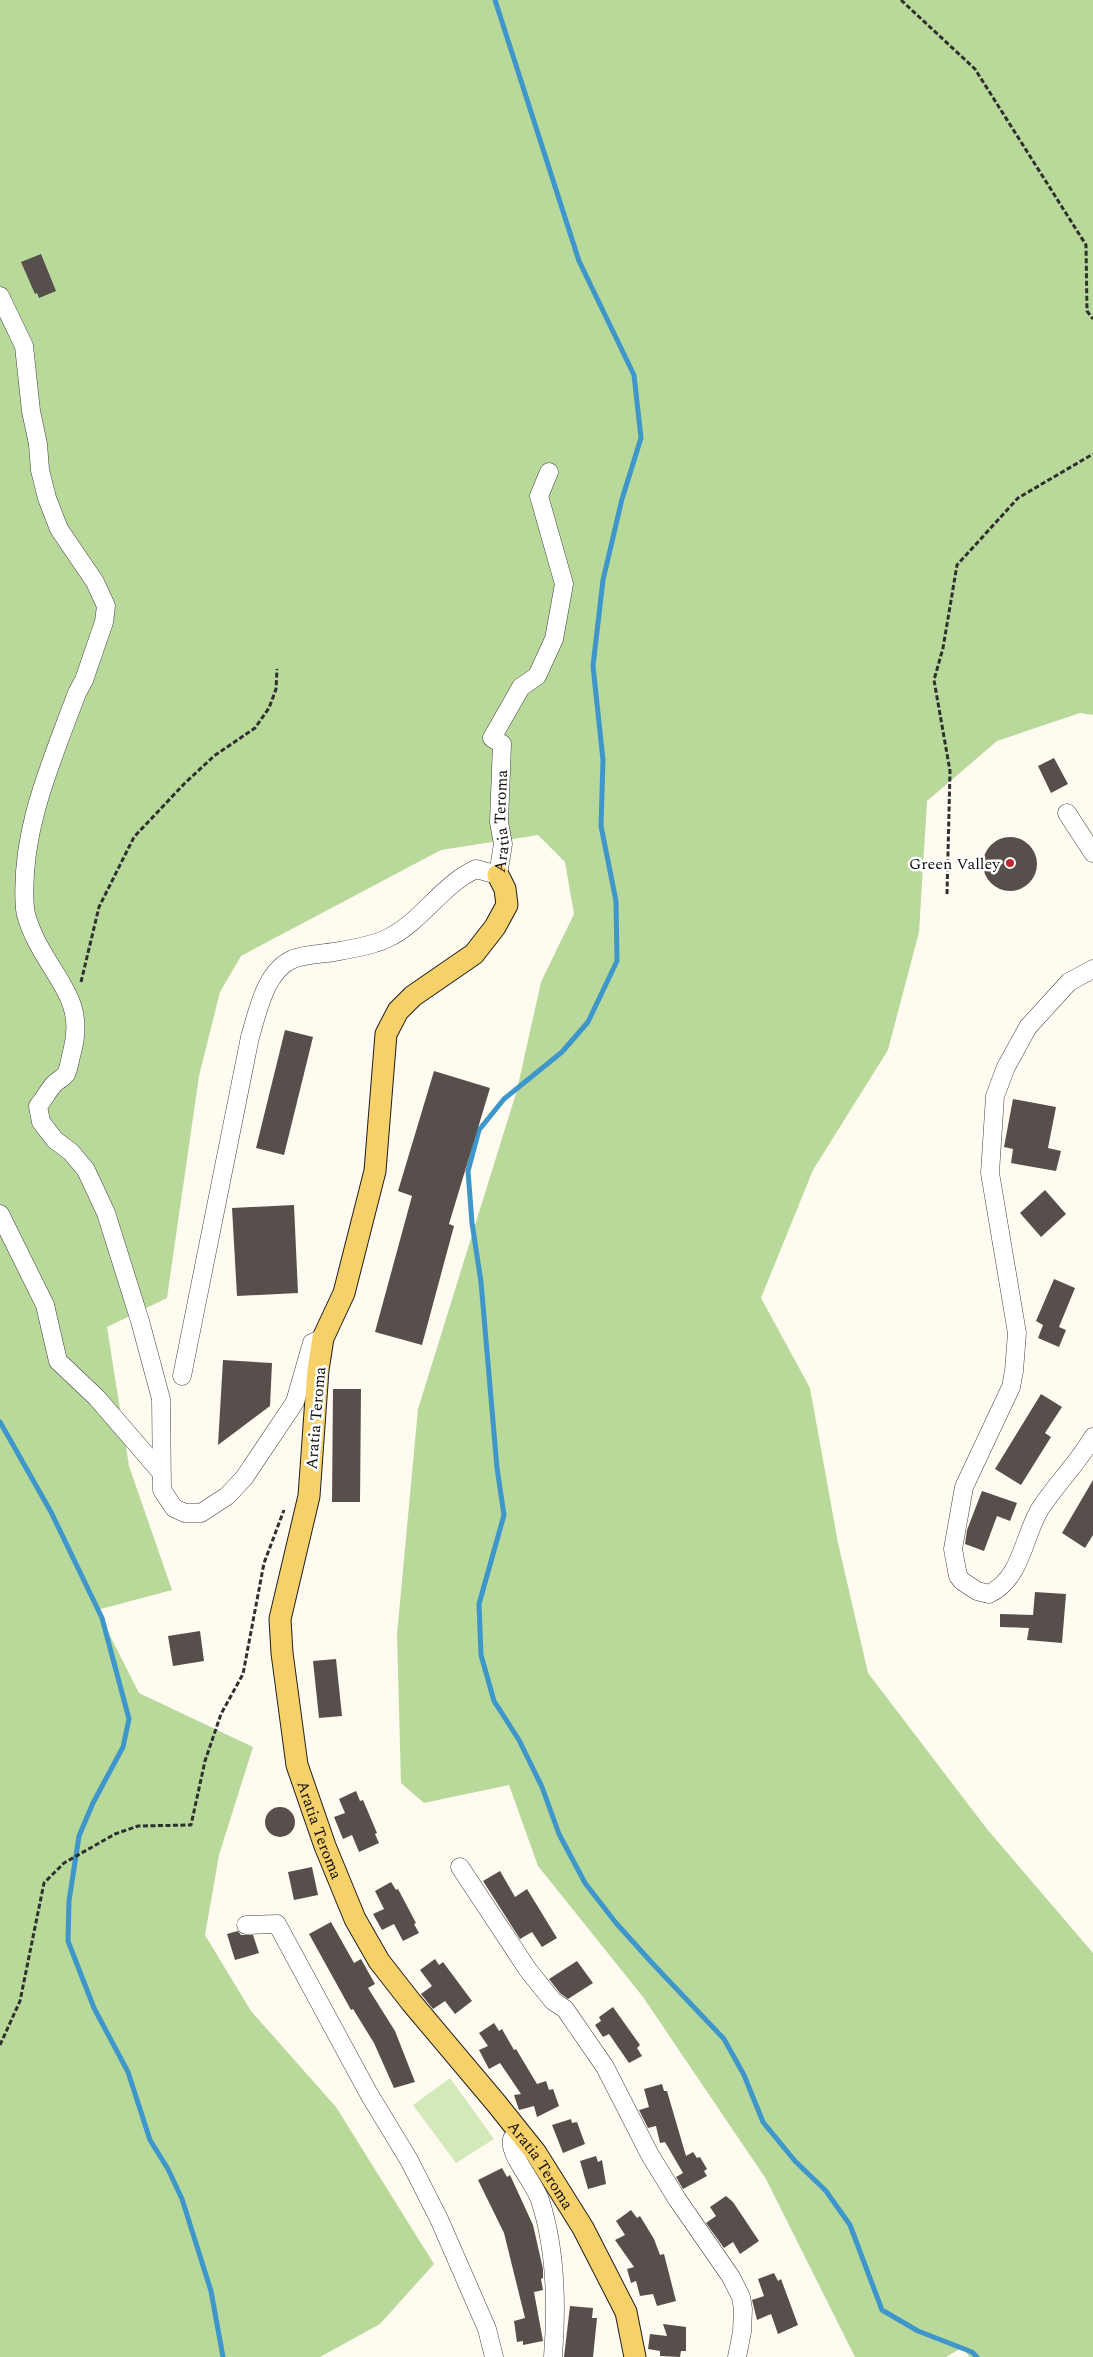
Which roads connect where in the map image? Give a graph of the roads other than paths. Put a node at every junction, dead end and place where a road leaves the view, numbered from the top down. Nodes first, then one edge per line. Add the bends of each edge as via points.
1 (0, 296) edge
2 (549, 472) dead end
3 (1067, 813) dead end
4 (1093, 853) edge
5 (498, 875) junction
6 (1093, 969) edge
7 (0, 1214) edge
8 (323, 1338) junction
9 (182, 1376) dead end
10 (1093, 1437) edge
11 (160, 1471) junction
12 (460, 1867) dead end
13 (246, 1925) dead end
14 (520, 2132) junction
15 (494, 2357) edge
16 (553, 2357) edge
17 (635, 2357) edge
18 (736, 2357) edge

1 - 11 street via 24,346 40,470 47,498 59,529 95,582 106,606 104,622 84,680 39,795 27,850 24,880 28,924 73,1004 76,1020 74,1045 66,1074 38,1106 41,1122 86,1170 106,1213 161,1399 163,1437
2 - 5 street, Aratia Teroma via 539,496 564,584 554,639 537,676 521,687 492,738 502,744 499,822 503,844
3 - 4 street
5 - 8 main road, Aratia Teroma via 507,905 495,927 474,954 413,996 398,1011 386,1034 374,1171 344,1293
5 - 9 street via 476,869 462,876 414,920 386,939 291,960 275,974 263,995 250,1037
6 - 10 street via 1069,982 1028,1027 1006,1067 995,1096 990,1173 1016,1340 1014,1379 962,1494 953,1549 958,1576 967,1585 983,1594 1001,1587 1018,1562 1039,1512
7 - 11 street via 45,1305 58,1361 97,1398
8 - 11 street via 312,1343 295,1402 244,1478 227,1496 201,1513 185,1513 174,1508 162,1490
8 - 14 main road, Aratia Teroma via 314,1404 309,1496 280,1619 297,1765 328,1856 355,1919 379,1961
12 - 18 street via 528,1970 564,2010 605,2067 676,2199 731,2277 743,2309
13 - 15 street via 277,1924 439,2219 487,2329
14 - 16 street via 512,2139 512,2152 540,2200 552,2256
14 - 17 main road, Aratia Teroma via 583,2228 618,2295 626,2312

